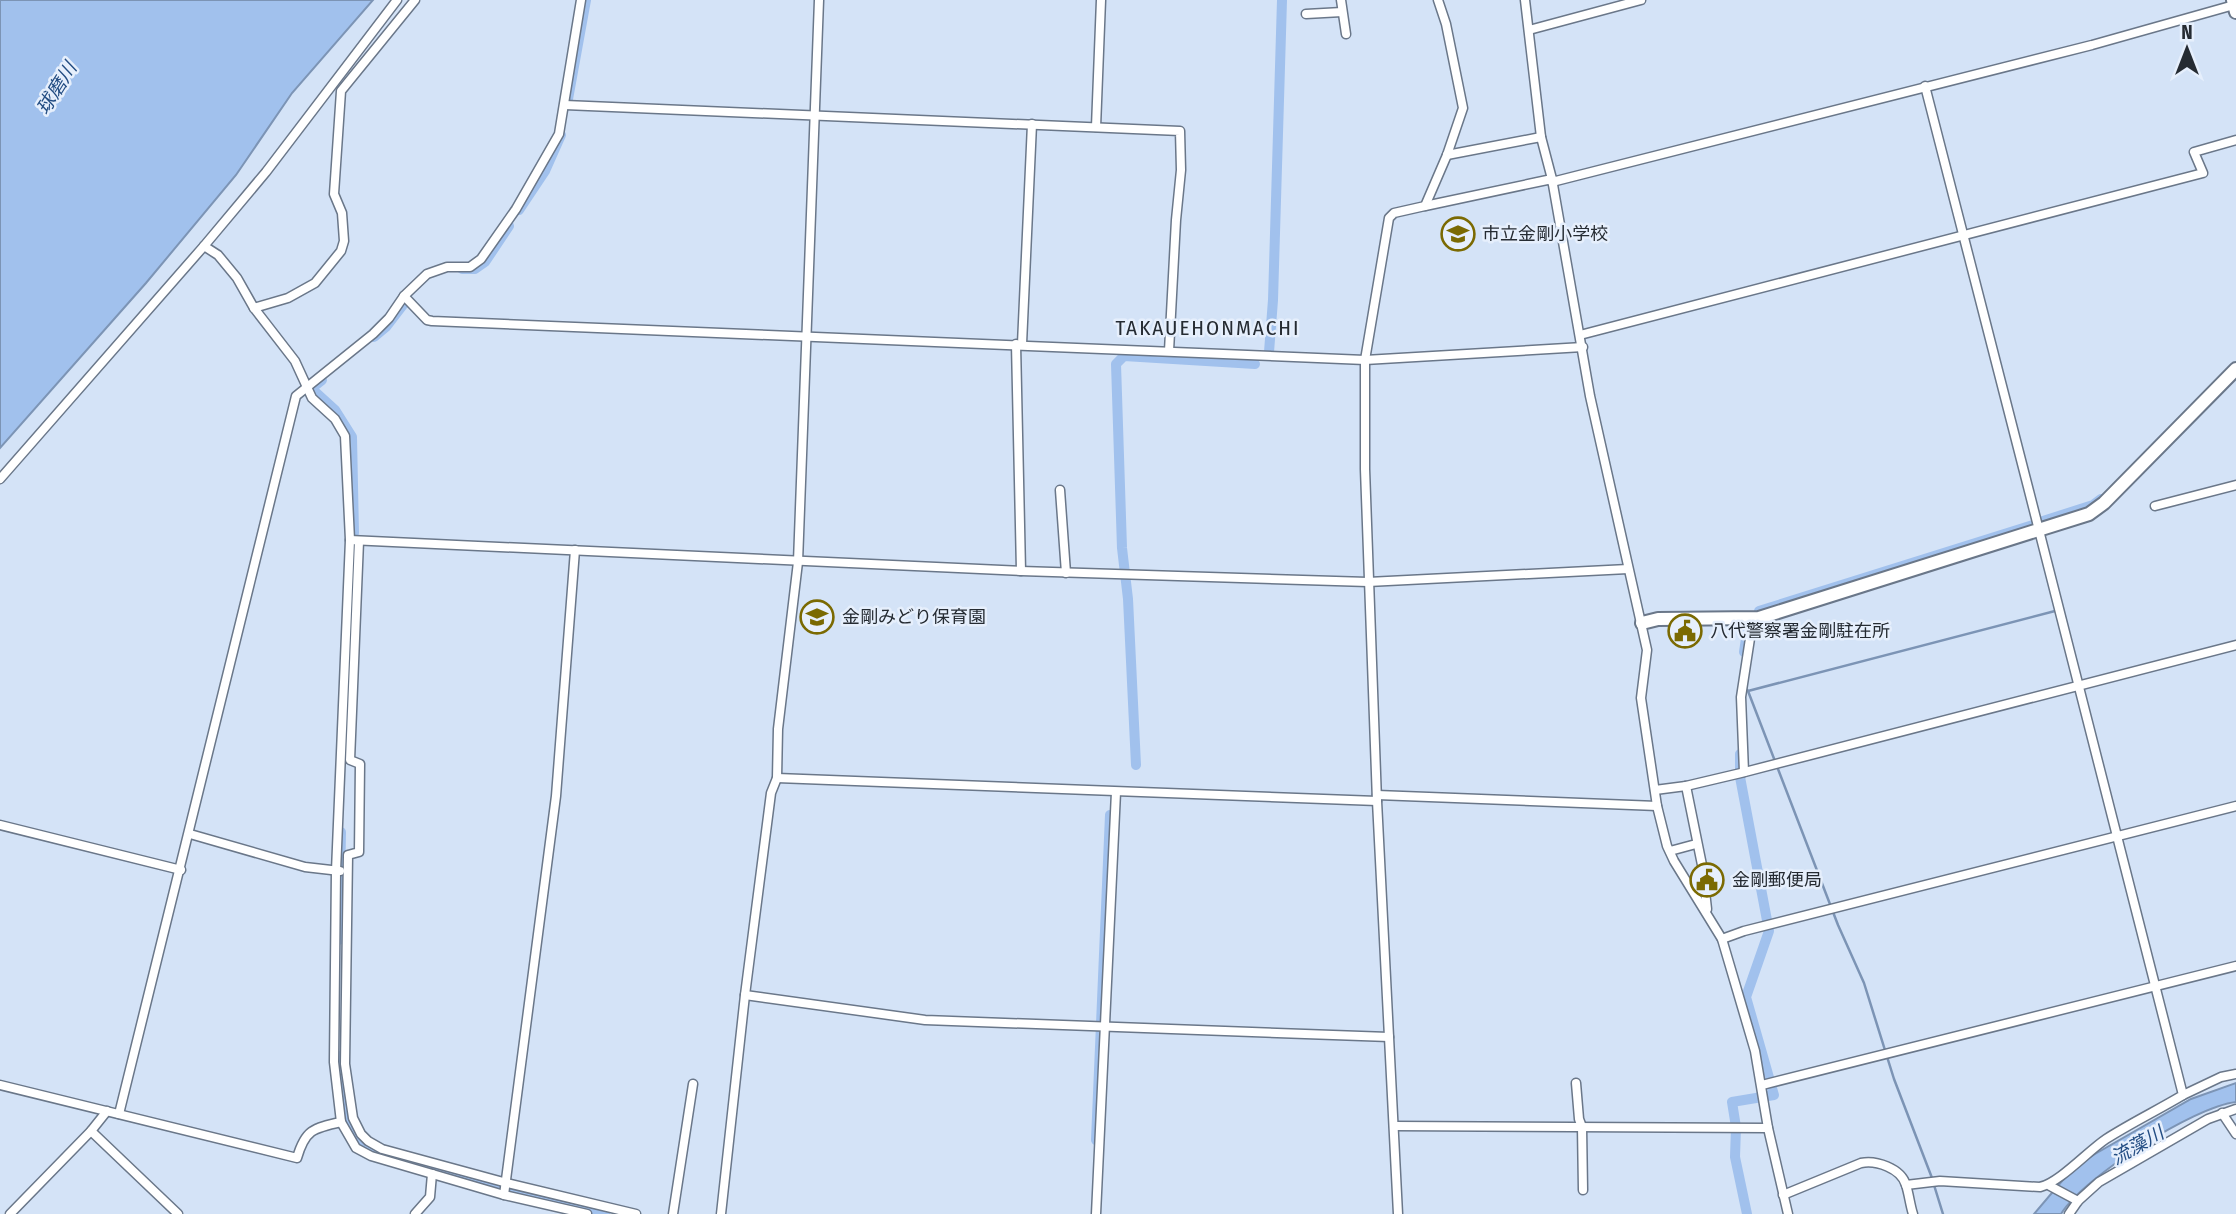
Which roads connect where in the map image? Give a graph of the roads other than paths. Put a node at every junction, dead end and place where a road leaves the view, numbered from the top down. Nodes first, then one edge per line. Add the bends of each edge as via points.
1 (397, 0) edge
2 (415, 0) edge
3 (581, 0) edge
4 (819, 0) edge
5 (1101, 0) edge
6 (1340, 0) edge
7 (1438, 0) edge
8 (1524, 0) edge
9 (1641, 0) edge
10 (2235, 6) edge
11 (1342, 12) junction
12 (1306, 14) dead end
13 (1529, 30) junction
14 (1346, 34) dead end
15 (1925, 86) junction
16 (565, 105) junction
17 (814, 116) junction
18 (1032, 124) junction
19 (1096, 127) junction
20 (1541, 137) junction
21 (2236, 141) edge
22 (1447, 155) junction
23 (1552, 181) junction
24 (1424, 206) junction
25 (1964, 237) junction
26 (204, 246) junction
27 (404, 296) junction
28 (254, 308) junction
29 (807, 335) junction
30 (1580, 335) junction
31 (1019, 344) junction
32 (1583, 347) junction
33 (1169, 351) junction
34 (1365, 360) junction
35 (2236, 369) edge
36 (307, 386) junction
37 (0, 479) edge
38 (2236, 485) edge
39 (1060, 490) dead end
40 (2155, 506) dead end
41 (2038, 530) junction
42 (354, 540) junction
43 (575, 550) junction
44 (798, 562) junction
45 (1628, 569) junction
46 (1021, 571) junction
47 (1066, 573) junction
48 (1368, 582) junction
49 (1753, 619) junction
50 (1642, 623) junction
51 (2236, 645) edge
52 (2079, 686) junction
53 (1741, 773) junction
54 (777, 778) junction
55 (1686, 786) junction
56 (1655, 790) junction
57 (1115, 792) junction
58 (1377, 798) junction
59 (1657, 806) junction
60 (2236, 806) edge
61 (0, 825) edge
62 (190, 834) junction
63 (2117, 836) junction
64 (1696, 844) junction
65 (1670, 851) junction
66 (181, 870) junction
67 (341, 871) junction
68 (1707, 912) junction
69 (1722, 939) junction
70 (2236, 966) edge
71 (2155, 986) junction
72 (745, 995) junction
73 (1101, 1027) junction
74 (1389, 1037) junction
75 (2236, 1074) edge
76 (1576, 1083) dead end
77 (693, 1084) dead end
78 (0, 1085) edge
79 (1762, 1086) junction
80 (2183, 1095) junction
81 (2236, 1109) edge
82 (107, 1111) junction
83 (2222, 1113) junction
84 (120, 1114) junction
85 (341, 1122) junction
86 (1394, 1126) junction
87 (1582, 1127) junction
88 (1768, 1128) junction
89 (91, 1131) junction
90 (346, 1133) junction
91 (2236, 1134) edge
92 (358, 1136) junction
93 (432, 1174) junction
94 (507, 1183) junction
95 (1906, 1185) junction
96 (2051, 1186) junction
97 (1584, 1190) dead end
98 (504, 1195) junction
99 (1783, 1195) junction
100 (2077, 1200) junction
101 (10, 1214) edge
102 (178, 1214) edge
103 (415, 1214) edge
104 (587, 1214) edge
105 (636, 1214) edge
106 (673, 1214) edge
107 (721, 1214) edge
108 (1096, 1214) edge
109 (1398, 1214) edge
110 (1788, 1214) edge
111 (1913, 1214) edge
112 (2069, 1214) edge

1 - 26 street
2 - 28 street via 341,92 334,194 342,213 341,251 315,283 288,298
3 - 16 street
4 - 17 street
5 - 19 street
6 - 11 street
7 - 22 street via 1463,108
8 - 13 street
9 - 13 street
10 - 15 street
11 - 12 street
11 - 14 street
13 - 20 street
15 - 23 street
15 - 25 street
16 - 17 street
16 - 27 street via 559,134 546,159 481,259 470,267 447,267 428,274
17 - 18 street
17 - 29 street
18 - 19 street
18 - 31 street
19 - 33 street via 1180,131
20 - 22 street
20 - 23 street
21 - 25 street via 2194,152 2203,173
22 - 24 street
23 - 24 street
23 - 30 street
24 - 34 street via 1389,218
25 - 30 street
25 - 41 street
26 - 28 street via 237,278
26 - 37 street
27 - 29 street via 432,321
27 - 36 street via 373,334
28 - 36 street via 295,361
29 - 31 street
29 - 44 street
30 - 32 street
31 - 33 street
31 - 46 street
32 - 34 street
32 - 45 street
33 - 34 street
34 - 48 street
35 - 41 street via 2104,503 2089,514
36 - 42 street via 345,436
36 - 62 street via 296,396
38 - 40 street
39 - 47 street
41 - 49 street
41 - 52 street
42 - 43 street
42 - 67 street
42 - 67 street via 350,760 360,764 359,852 348,855
43 - 44 street
43 - 94 street via 556,796
44 - 46 street
44 - 54 street via 778,729
45 - 48 street
45 - 50 street
46 - 47 street
47 - 48 street
48 - 58 street
49 - 50 street
49 - 53 street via 1741,697
50 - 56 street via 1647,650 1641,698
51 - 52 street
52 - 53 street
52 - 63 street
53 - 55 street
54 - 57 street
54 - 72 street via 771,793
55 - 56 street
55 - 64 street
56 - 59 street
57 - 58 street
57 - 73 street
58 - 59 street
58 - 74 street
59 - 65 street
60 - 63 street
61 - 66 street
62 - 66 street
62 - 67 street via 305,867
63 - 69 street
63 - 71 street
64 - 65 street
64 - 68 street
65 - 68 street
66 - 84 street
67 - 85 street via 334,1062
67 - 92 street via 345,1064
68 - 69 street
69 - 79 street
70 - 71 street
71 - 79 street
71 - 80 street
72 - 73 street via 925,1020
72 - 107 street
73 - 74 street
73 - 108 street
74 - 86 street
75 - 80 street
76 - 87 street
77 - 106 street
78 - 82 street
79 - 88 street
80 - 96 street via 2106,1139
81 - 83 street
82 - 84 street
82 - 89 street
83 - 91 street
83 - 100 street via 2107,1177
84 - 85 street via 297,1158 308,1133
85 - 90 street
86 - 87 street
86 - 109 street
87 - 88 street
87 - 97 street
88 - 99 street
89 - 101 street
89 - 102 street
90 - 92 street
90 - 93 street via 356,1148 371,1156
92 - 94 street via 382,1149
93 - 98 street
93 - 103 street via 430,1197
94 - 98 street
94 - 105 street
95 - 96 street via 1940,1181
95 - 99 street via 1894,1171 1870,1161
95 - 111 street
96 - 100 street
98 - 104 street
99 - 110 street
100 - 112 street

